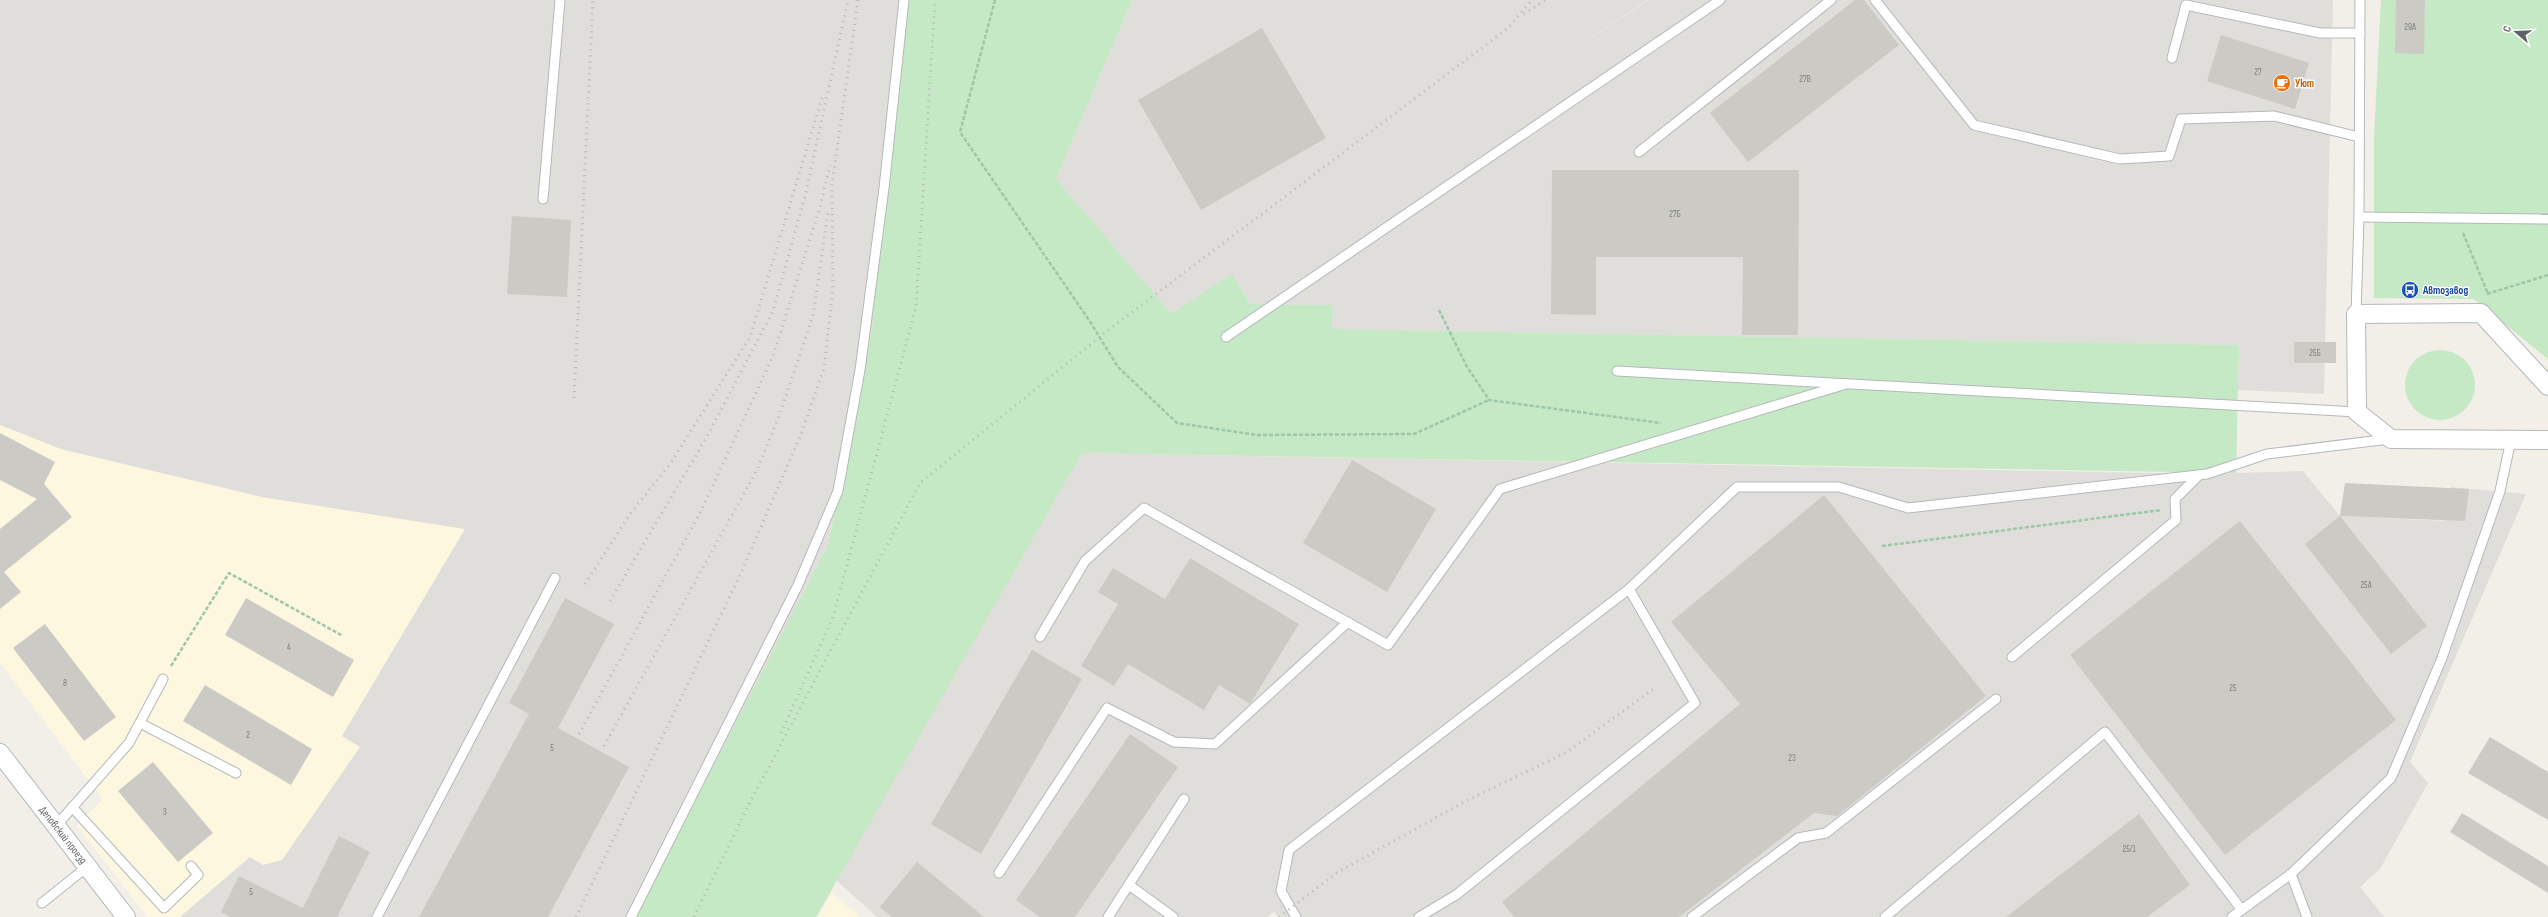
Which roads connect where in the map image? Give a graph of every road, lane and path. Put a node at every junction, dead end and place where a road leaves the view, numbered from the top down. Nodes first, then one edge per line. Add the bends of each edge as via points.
1 (560, 0) edge
2 (904, 0) edge
3 (995, 0) edge
4 (1720, 0) edge
5 (1831, 0) edge
6 (1875, 0) edge
7 (2360, 0) edge
8 (2360, 33) junction
9 (2172, 58) dead end
10 (2359, 137) junction
11 (1639, 152) dead end
12 (543, 199) dead end
13 (2359, 217) junction
14 (2457, 218) junction
15 (2548, 219) edge
16 (2548, 275) edge
17 (2488, 294) junction
18 (1439, 310) dead end
19 (2481, 313) junction
20 (2356, 314) junction
21 (1226, 337) dead end
22 (1617, 371) dead end
23 (1846, 384) junction
24 (2548, 386) edge
25 (1489, 400) junction
26 (2357, 412) junction
27 (1662, 423) dead end
28 (2391, 439) junction
29 (2511, 440) junction
30 (2548, 440) edge
31 (2199, 475) junction
32 (2176, 508) junction
33 (1882, 546) dead end
34 (555, 578) dead end
35 (1629, 589) junction
36 (1348, 622) junction
37 (343, 636) dead end
38 (1040, 638) dead end
39 (2012, 656) dead end
40 (163, 678) joint
41 (1996, 699) dead end
42 (140, 723) junction
43 (0, 753) edge
44 (236, 773) dead end
45 (1184, 799) dead end
46 (72, 807) junction
47 (56, 826) junction
48 (191, 866) dead end
49 (87, 867) junction
50 (999, 873) dead end
51 (2291, 874) junction
52 (1129, 885) junction
53 (42, 902) dead end
54 (2242, 910) junction
55 (126, 917) edge
56 (377, 917) edge
57 (631, 917) edge
58 (1108, 917) edge
59 (1172, 917) edge
60 (1296, 917) edge
61 (1419, 917) edge
62 (1692, 917) edge
63 (1885, 917) edge
64 (2232, 917) edge
65 (2307, 917) edge

1 - 12 lane
2 - 57 lane via 881,212 860,370 838,491 798,585
3 - 25 path via 960,132 1118,366 1177,422 1257,434 1414,434
4 - 21 lane
5 - 11 lane
6 - 10 lane via 1974,125 2120,159 2169,156 2181,119 2274,116
7 - 8 lane
8 - 9 lane via 2320,33 2186,5
8 - 10 lane
10 - 13 lane
13 - 14 lane
13 - 20 lane
14 - 15 lane
14 - 17 path
16 - 17 path
17 - 19 path
18 - 25 path via 1466,365
19 - 20 street
19 - 24 street
20 - 26 street
22 - 23 lane
23 - 26 lane
23 - 36 lane via 1500,489 1388,645
25 - 27 path
26 - 28 street
28 - 29 street
28 - 31 lane via 2267,454
29 - 30 street
29 - 51 lane via 2500,492 2444,651 2390,778
31 - 32 lane via 2175,499
31 - 35 lane via 1908,508 1839,487 1737,487
32 - 33 path
32 - 39 lane via 2176,520
34 - 56 lane
35 - 60 lane via 1289,850 1281,891
35 - 61 lane via 1695,703 1456,895
36 - 38 lane via 1144,508 1085,561
36 - 50 lane via 1215,744 1174,742 1107,708
37 - 40 path via 229,573
40 - 42 lane
41 - 62 lane via 1826,834 1798,838
42 - 44 lane
42 - 46 lane via 129,743
43 - 47 street, Деповский проезд
45 - 52 lane
46 - 47 lane
46 - 48 lane via 164,908 198,874
47 - 49 street, Деповский проезд
49 - 53 lane
49 - 55 street, Деповский проезд
51 - 54 lane
51 - 65 lane
52 - 58 lane
52 - 59 lane
54 - 63 lane via 2104,732
54 - 64 lane

